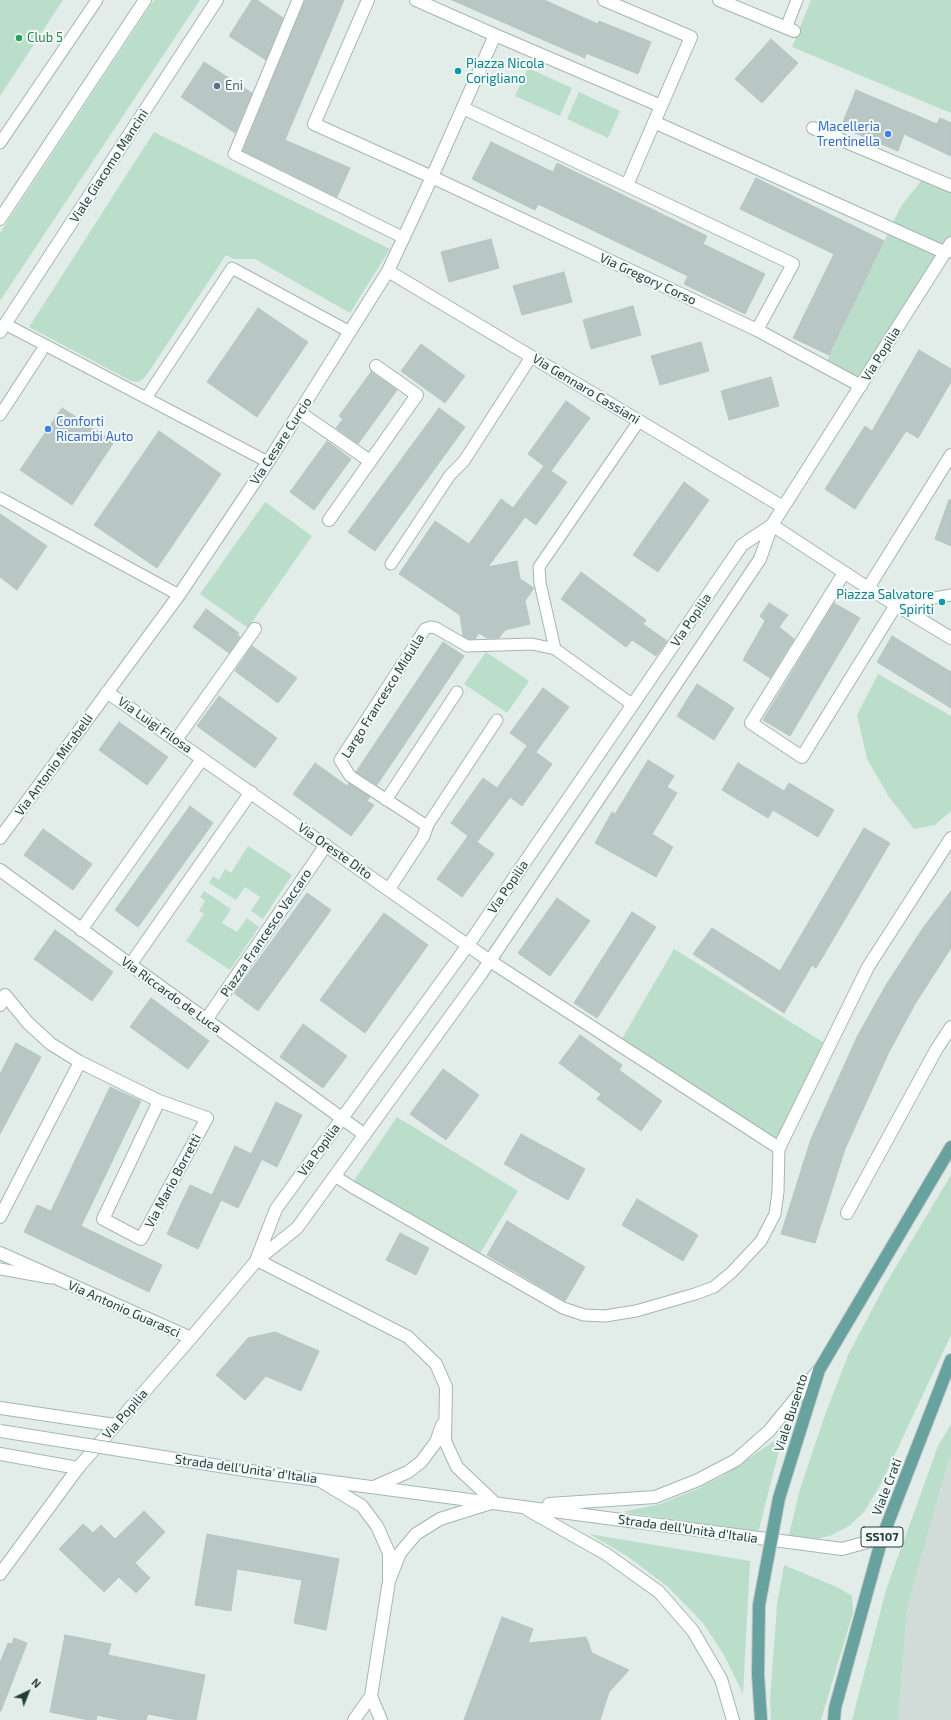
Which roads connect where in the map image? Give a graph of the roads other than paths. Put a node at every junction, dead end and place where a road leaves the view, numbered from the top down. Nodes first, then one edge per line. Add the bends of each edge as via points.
1 (97, 0) edge
2 (145, 0) edge
3 (217, 0) edge
4 (298, 0) edge
5 (368, 0) edge
6 (416, 0) edge
7 (604, 0) edge
8 (718, 0) edge
9 (797, 0) edge
10 (790, 29) joint
11 (495, 35) junction
12 (661, 106) junction
13 (463, 108) junction
14 (654, 122) junction
15 (813, 128) dead end
16 (0, 143) edge
17 (432, 177) junction
18 (627, 185) junction
19 (951, 186) edge
20 (0, 219) edge
21 (404, 238) junction
22 (948, 248) edge
23 (388, 271) junction
24 (3, 328) edge
25 (757, 330) junction
26 (350, 332) junction
27 (41, 352) dead end
28 (531, 357) junction
29 (376, 366) dead end
30 (861, 386) junction
31 (146, 398) junction
32 (300, 412) junction
33 (0, 415) edge
34 (639, 421) junction
35 (951, 456) edge
36 (370, 461) junction
37 (268, 462) junction
38 (0, 498) edge
39 (783, 507) junction
40 (329, 520) dead end
41 (772, 525) junction
42 (391, 564) dead end
43 (844, 573) junction
44 (868, 588) junction
45 (179, 595) junction
46 (951, 595) edge
47 (896, 605) junction
48 (255, 629) dead end
49 (951, 638) edge
50 (555, 649) junction
51 (108, 692) junction
52 (457, 692) dead end
53 (633, 705) junction
54 (497, 720) dead end
55 (176, 740) junction
56 (202, 759) junction
57 (251, 792) junction
58 (386, 800) junction
59 (427, 826) junction
60 (0, 838) edge
61 (951, 838) edge
62 (326, 845) junction
63 (0, 870) edge
64 (389, 889) junction
65 (81, 930) junction
66 (468, 945) junction
67 (490, 961) junction
68 (130, 965) junction
69 (0, 1005) edge
70 (206, 1020) junction
71 (951, 1027) edge
72 (80, 1062) junction
73 (160, 1101) junction
74 (342, 1119) junction
75 (365, 1135) junction
76 (951, 1147) edge
77 (779, 1148) junction
78 (335, 1176) junction
79 (847, 1213) dead end
80 (0, 1217) edge
81 (0, 1253) edge
82 (257, 1260) junction
83 (0, 1269) edge
84 (56, 1279) junction
85 (191, 1338) junction
86 (951, 1360) edge
87 (819, 1370) junction
88 (0, 1408) edge
89 (447, 1412) junction
90 (115, 1425) junction
91 (0, 1431) edge
92 (0, 1454) edge
93 (78, 1468) junction
94 (319, 1480) junction
95 (374, 1487) junction
96 (494, 1502) junction
97 (522, 1506) junction
98 (882, 1538) junction
99 (0, 1574) edge
100 (390, 1581) junction
101 (371, 1696) junction
102 (354, 1720) edge
103 (381, 1720) edge
104 (733, 1720) edge
105 (761, 1720) edge
106 (834, 1720) edge

1 - 16 lane
2 - 20 street
3 - 24 street, Viale Giacomo Mancini
4 - 21 lane via 234,154
5 - 17 street via 314,124
6 - 11 street
7 - 12 street via 691,37
8 - 10 street
9 - 10 lane
11 - 12 street
11 - 13 street
12 - 14 street
13 - 17 street
13 - 18 street
14 - 18 street
14 - 22 street
15 - 19 street
17 - 21 street, Via Cesare Curcio
17 - 25 street, Via Gregory Corso
18 - 25 street via 793,264
21 - 23 street, Via Cesare Curcio
22 - 30 street, Via Popilia
23 - 26 street, Via Cesare Curcio
23 - 28 street, Via Gennaro Cassiani
24 - 31 lane
25 - 30 street, Via Gregory Corso
26 - 31 lane via 232,268
26 - 32 street, Via Cesare Curcio
27 - 33 lane
28 - 34 street, Via Gennaro Cassiani
28 - 42 lane via 464,462 450,476
29 - 36 street via 417,395
30 - 39 street, Via Popilia
31 - 37 lane
32 - 36 street
32 - 37 street, Via Cesare Curcio
34 - 39 street, Via Gennaro Cassiani
34 - 50 lane via 539,567 540,583
35 - 44 street
36 - 40 street
37 - 45 street, Via Cesare Curcio
38 - 45 lane
39 - 41 street, Via Popilia
41 - 43 street
41 - 53 street, Via Popilia via 742,546
41 - 67 street, Via Popilia via 760,559
43 - 44 street
43 - 47 street via 751,723 802,757
44 - 47 street
45 - 51 street, Via Cesare Curcio
46 - 47 lane
47 - 49 street
48 - 55 street
50 - 53 lane
50 - 58 lane, Largo Francesco Midulla via 532,644 467,646 436,628 425,629 340,760 350,776
51 - 55 street, Via Luigi Filosa
51 - 60 street, Via Antonio Mirabelli
52 - 58 lane
53 - 66 street, Via Popilia
54 - 59 lane
55 - 56 street, Via Luigi Filosa
56 - 57 street, Via Oreste Dito
56 - 65 street
57 - 62 street, Via Oreste Dito
57 - 68 street
58 - 59 lane, Largo Francesco Midulla
59 - 64 street via 423,837
61 - 77 street via 868,967
62 - 64 street, Via Oreste Dito
62 - 70 street, Piazza Francesco Vaccaro
63 - 65 street, Via Riccardo de Luca
64 - 66 street, Via Oreste Dito
65 - 68 street, Via Riccardo de Luca
66 - 67 street, Via Oreste Dito
66 - 74 street, Via Popilia
67 - 75 street, Via Popilia
67 - 77 street, Via Oreste Dito
68 - 70 street, Via Riccardo de Luca
69 - 72 street, Via Mario Borretti via 5,994 28,1023 52,1044
70 - 74 street, Via Riccardo de Luca
71 - 79 street
72 - 73 street, Via Mario Borretti
72 - 80 street
73 - 73 street, Via Mario Borretti via 103,1219 141,1239 207,1118
74 - 75 street, Via Riccardo de Luca
74 - 82 street, Via Popilia via 276,1209
75 - 78 street, Via Popilia
76 - 87 main road, Viale Busento
77 - 78 lane via 775,1214 761,1241 732,1272 714,1287 695,1294 636,1311 605,1316 584,1315 563,1308
78 - 82 street, Via Popilia via 297,1228
81 - 84 street, Via Antonio Guarasci
82 - 85 street, Via Popilia
82 - 89 street via 408,1337 436,1364 446,1387
83 - 84 lane, Via Antonio Guarasci
84 - 85 street, Via Antonio Guarasci
85 - 90 street, Via Popilia
86 - 98 main road, Viale Crati / SS107
87 - 97 street via 769,1431 736,1460 698,1480 655,1497
87 - 105 main road, Viale Busento, bridge via 778,1498 759,1605 758,1674
88 - 90 street
89 - 95 street via 436,1442 420,1462 408,1472
89 - 96 street via 445,1441 457,1467
90 - 93 street, Via Popilia
91 - 94 street, Strada dell'Unita' d'Italia, bridge
92 - 93 street
93 - 99 street, Via Popilia
94 - 95 street, Strada dell'Unita' d'Italia
94 - 100 street via 362,1506 377,1526 389,1553
95 - 96 street, Strada dell'Unita' d'Italia
96 - 97 street, Strada dell'Unità d'Italia
96 - 100 street via 440,1519 416,1534 400,1553
97 - 98 street, Strada dell'Unità d'Italia via 842,1549
97 - 104 street via 606,1554 659,1592 693,1630 718,1673
98 - 106 main road, Viale Crati / SS107 via 835,1708
100 - 101 street
101 - 102 street
101 - 103 street

